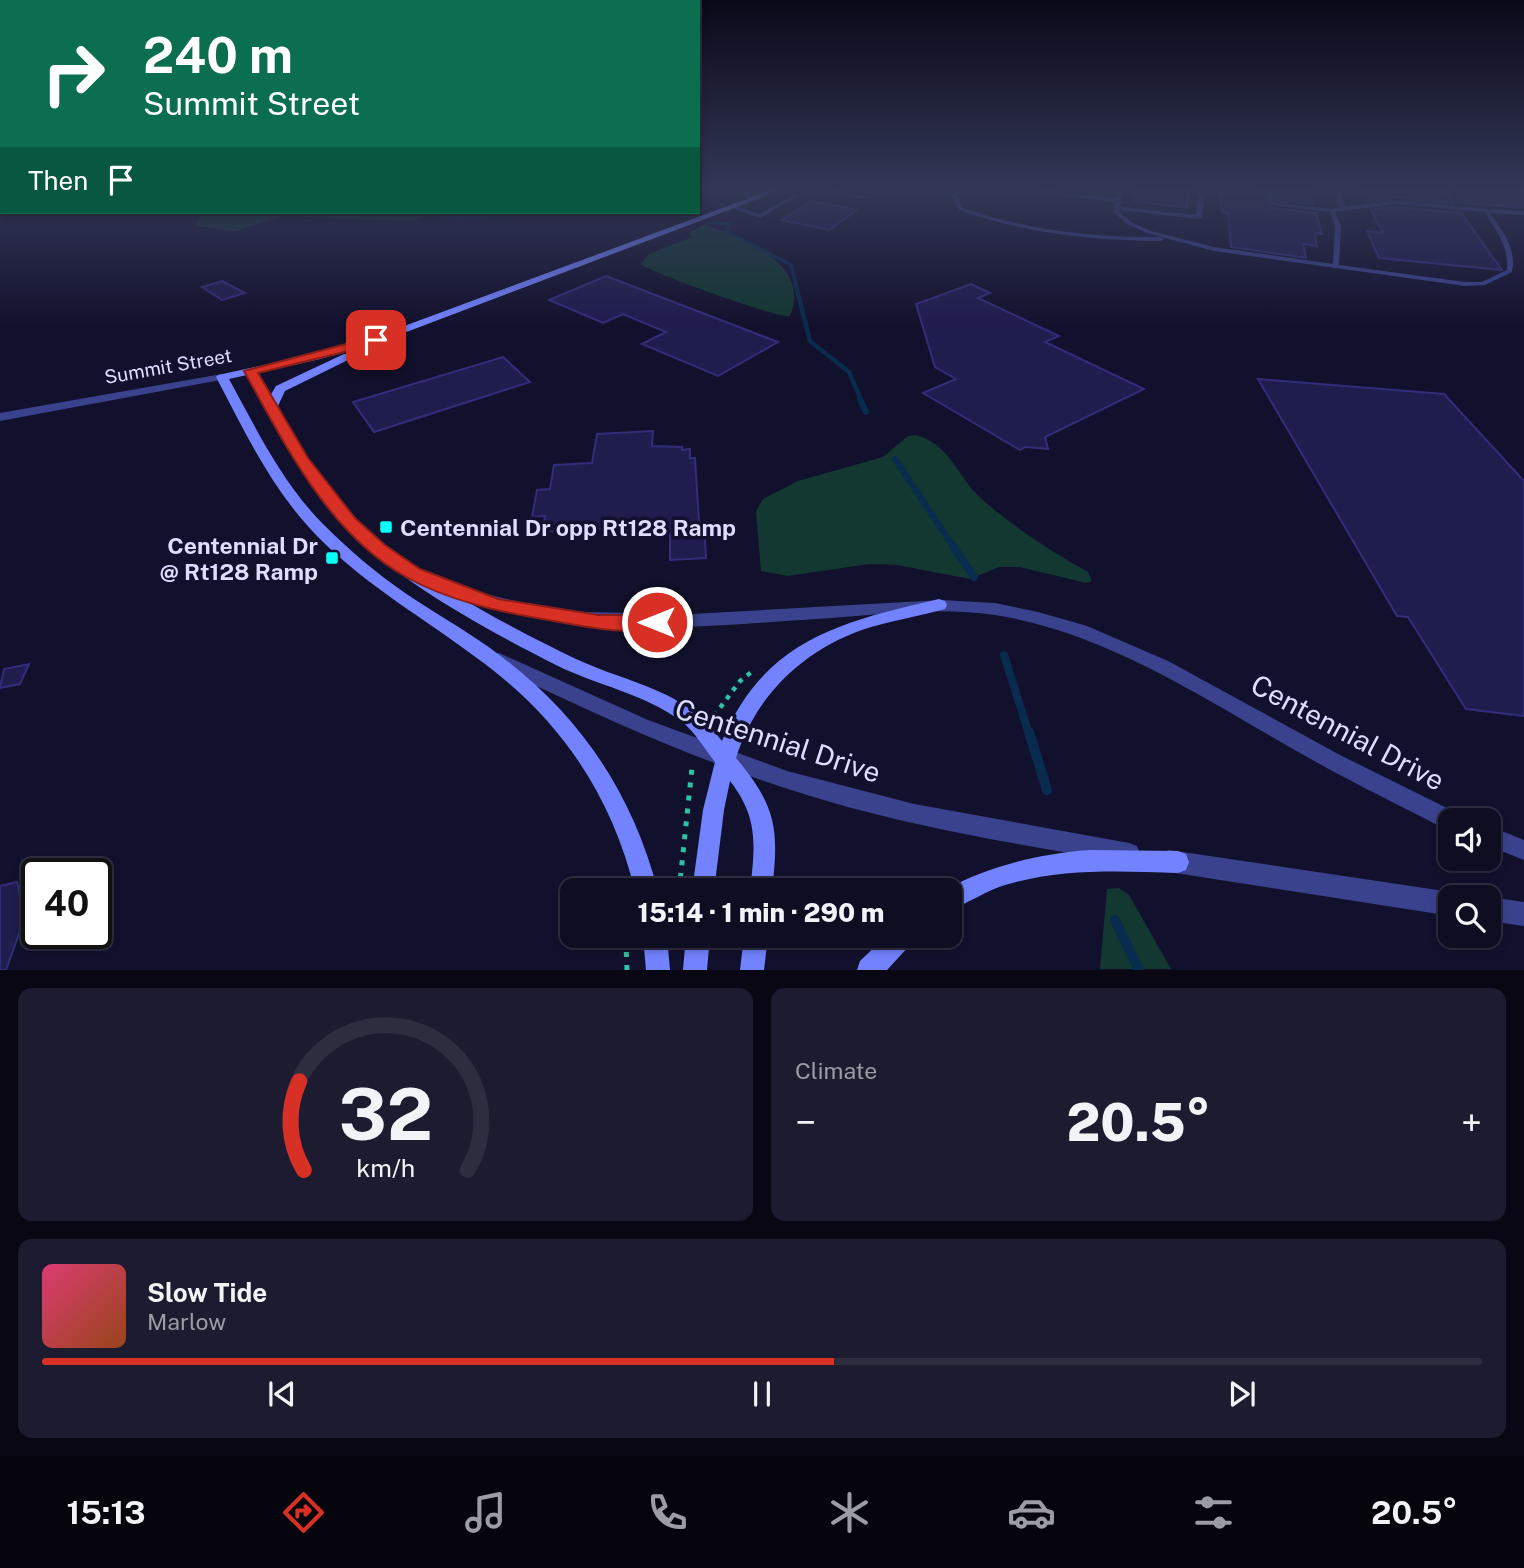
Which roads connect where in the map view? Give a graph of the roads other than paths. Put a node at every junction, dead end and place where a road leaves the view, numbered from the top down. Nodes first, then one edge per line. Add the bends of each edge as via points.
1 (654, 236) edge
2 (1087, 236) edge
3 (1162, 236) edge
4 (1337, 236) edge
5 (1505, 236) edge
6 (1169, 239) junction
7 (1336, 266) junction
8 (416, 326) junction
9 (250, 371) junction
10 (222, 377) junction
11 (271, 407) junction
12 (0, 417) edge
13 (413, 573) junction
14 (939, 605) junction
15 (482, 651) junction
16 (723, 758) junction
17 (1438, 814) edge
18 (1501, 841) edge
19 (1524, 850) edge
20 (1178, 862) junction
21 (645, 878) edge
22 (705, 878) edge
23 (762, 878) edge
24 (962, 893) edge
25 (1438, 902) edge
26 (1501, 911) edge
27 (1524, 914) edge
28 (649, 948) edge
29 (697, 948) edge
30 (755, 948) edge
31 (891, 948) edge
32 (658, 970) edge
33 (695, 970) edge
34 (752, 970) edge
35 (869, 970) edge

1 - 8 main road, Summit Street
2 - 6 lane
3 - 6 lane
4 - 7 lane
5 - 7 lane via 1512,258 1510,271 1497,280 1465,284
6 - 7 lane
8 - 9 main road, Summit Street via 346,349
8 - 11 main road via 292,381 280,389
9 - 10 main road, Summit Street
9 - 11 main road, Centennial Drive
10 - 12 street, Summit Street
10 - 15 main road, Centennial Drive via 267,460 301,510 386,588
11 - 13 main road, Centennial Drive via 330,500 379,549
13 - 14 street, Centennial Drive via 496,605 598,622
13 - 16 main road via 512,634 686,714 707,733
14 - 16 main road via 842,631 793,658 744,712
14 - 17 street, Centennial Drive via 998,610 1097,636 1183,677
15 - 16 street, Centennial Drive via 619,717
15 - 21 main road via 538,700 598,773
16 - 20 street, Centennial Drive via 887,807
16 - 22 main road
16 - 23 main road via 758,799 765,825
18 - 19 street
20 - 24 main road via 1062,861 1026,867
20 - 25 street, Centennial Drive
26 - 27 street
28 - 32 main road
29 - 33 main road
30 - 34 main road
31 - 35 main road

